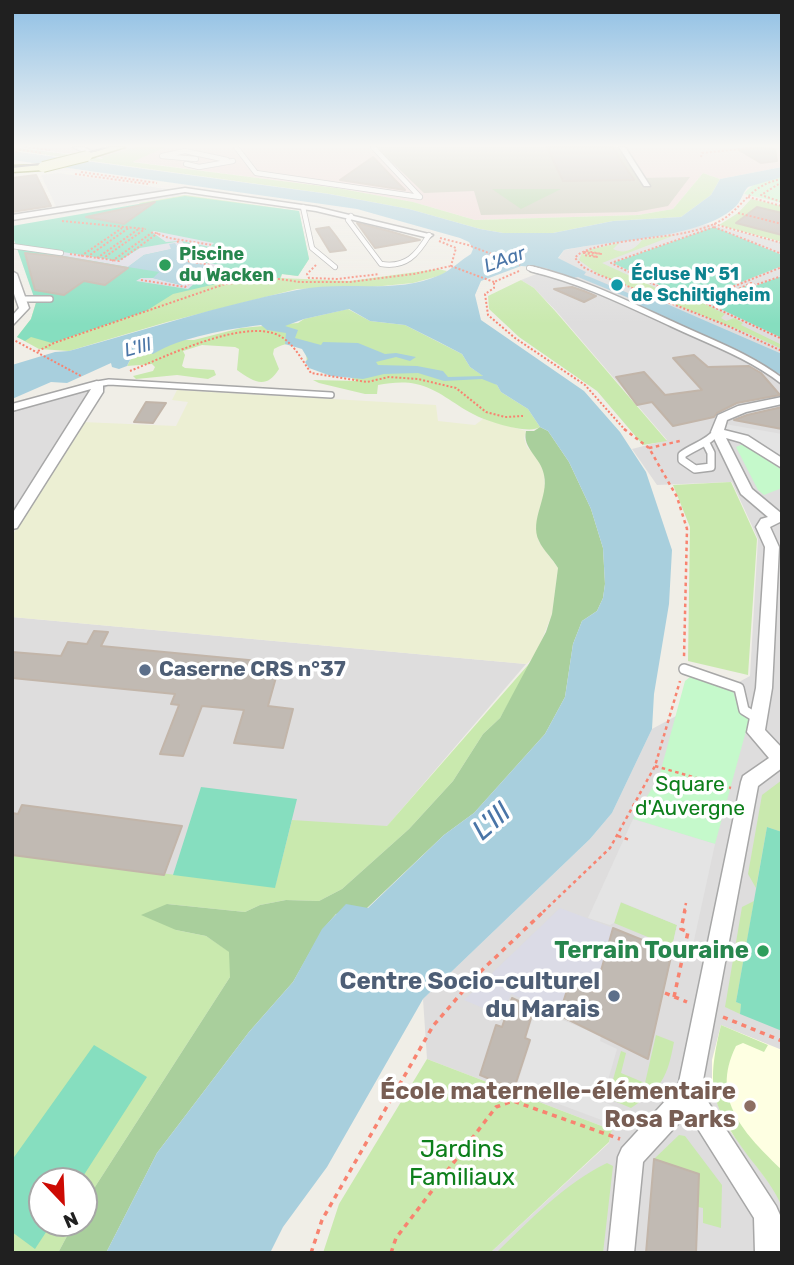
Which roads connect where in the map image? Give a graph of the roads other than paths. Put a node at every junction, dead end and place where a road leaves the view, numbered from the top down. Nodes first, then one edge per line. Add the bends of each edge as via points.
1 (86, 206) edge
2 (296, 206) edge
3 (303, 207) junction
4 (351, 216) junction
5 (12, 218) edge
6 (429, 235) joint
7 (12, 246) edge
8 (61, 253) road end
9 (335, 267) dead end
10 (529, 268) road end
11 (13, 277) edge
12 (21, 299) junction
13 (50, 299) dead end
14 (12, 323) edge
15 (782, 381) edge
16 (99, 383) junction
17 (331, 395) dead end
18 (782, 400) edge
19 (12, 408) edge
20 (717, 432) junction
21 (706, 445) junction
22 (782, 464) edge
23 (780, 519) edge
24 (12, 525) edge
25 (684, 669) road end
26 (757, 718) junction
27 (781, 758) edge
28 (689, 1093) junction
29 (621, 1253) edge
30 (768, 1253) edge

1 - 5 street
2 - 3 street
3 - 4 street
3 - 9 lane via 312,248
4 - 6 street
4 - 6 lane via 348,220 381,264 404,265 416,257
7 - 8 lane
10 - 15 lane via 581,283 761,366
11 - 12 street
12 - 13 lane
12 - 14 street via 23,312
16 - 17 lane
16 - 19 street
16 - 24 street
18 - 20 street via 722,418
20 - 21 lane
20 - 22 street via 744,439
20 - 23 street via 746,491
21 - 21 lane via 688,450 681,460 690,468 706,470 711,467
23 - 26 street via 763,527 772,547 764,688
25 - 26 lane via 738,688 744,709
26 - 27 street via 756,733
27 - 28 street via 750,782
28 - 29 street via 631,1157
28 - 30 street via 767,1215

